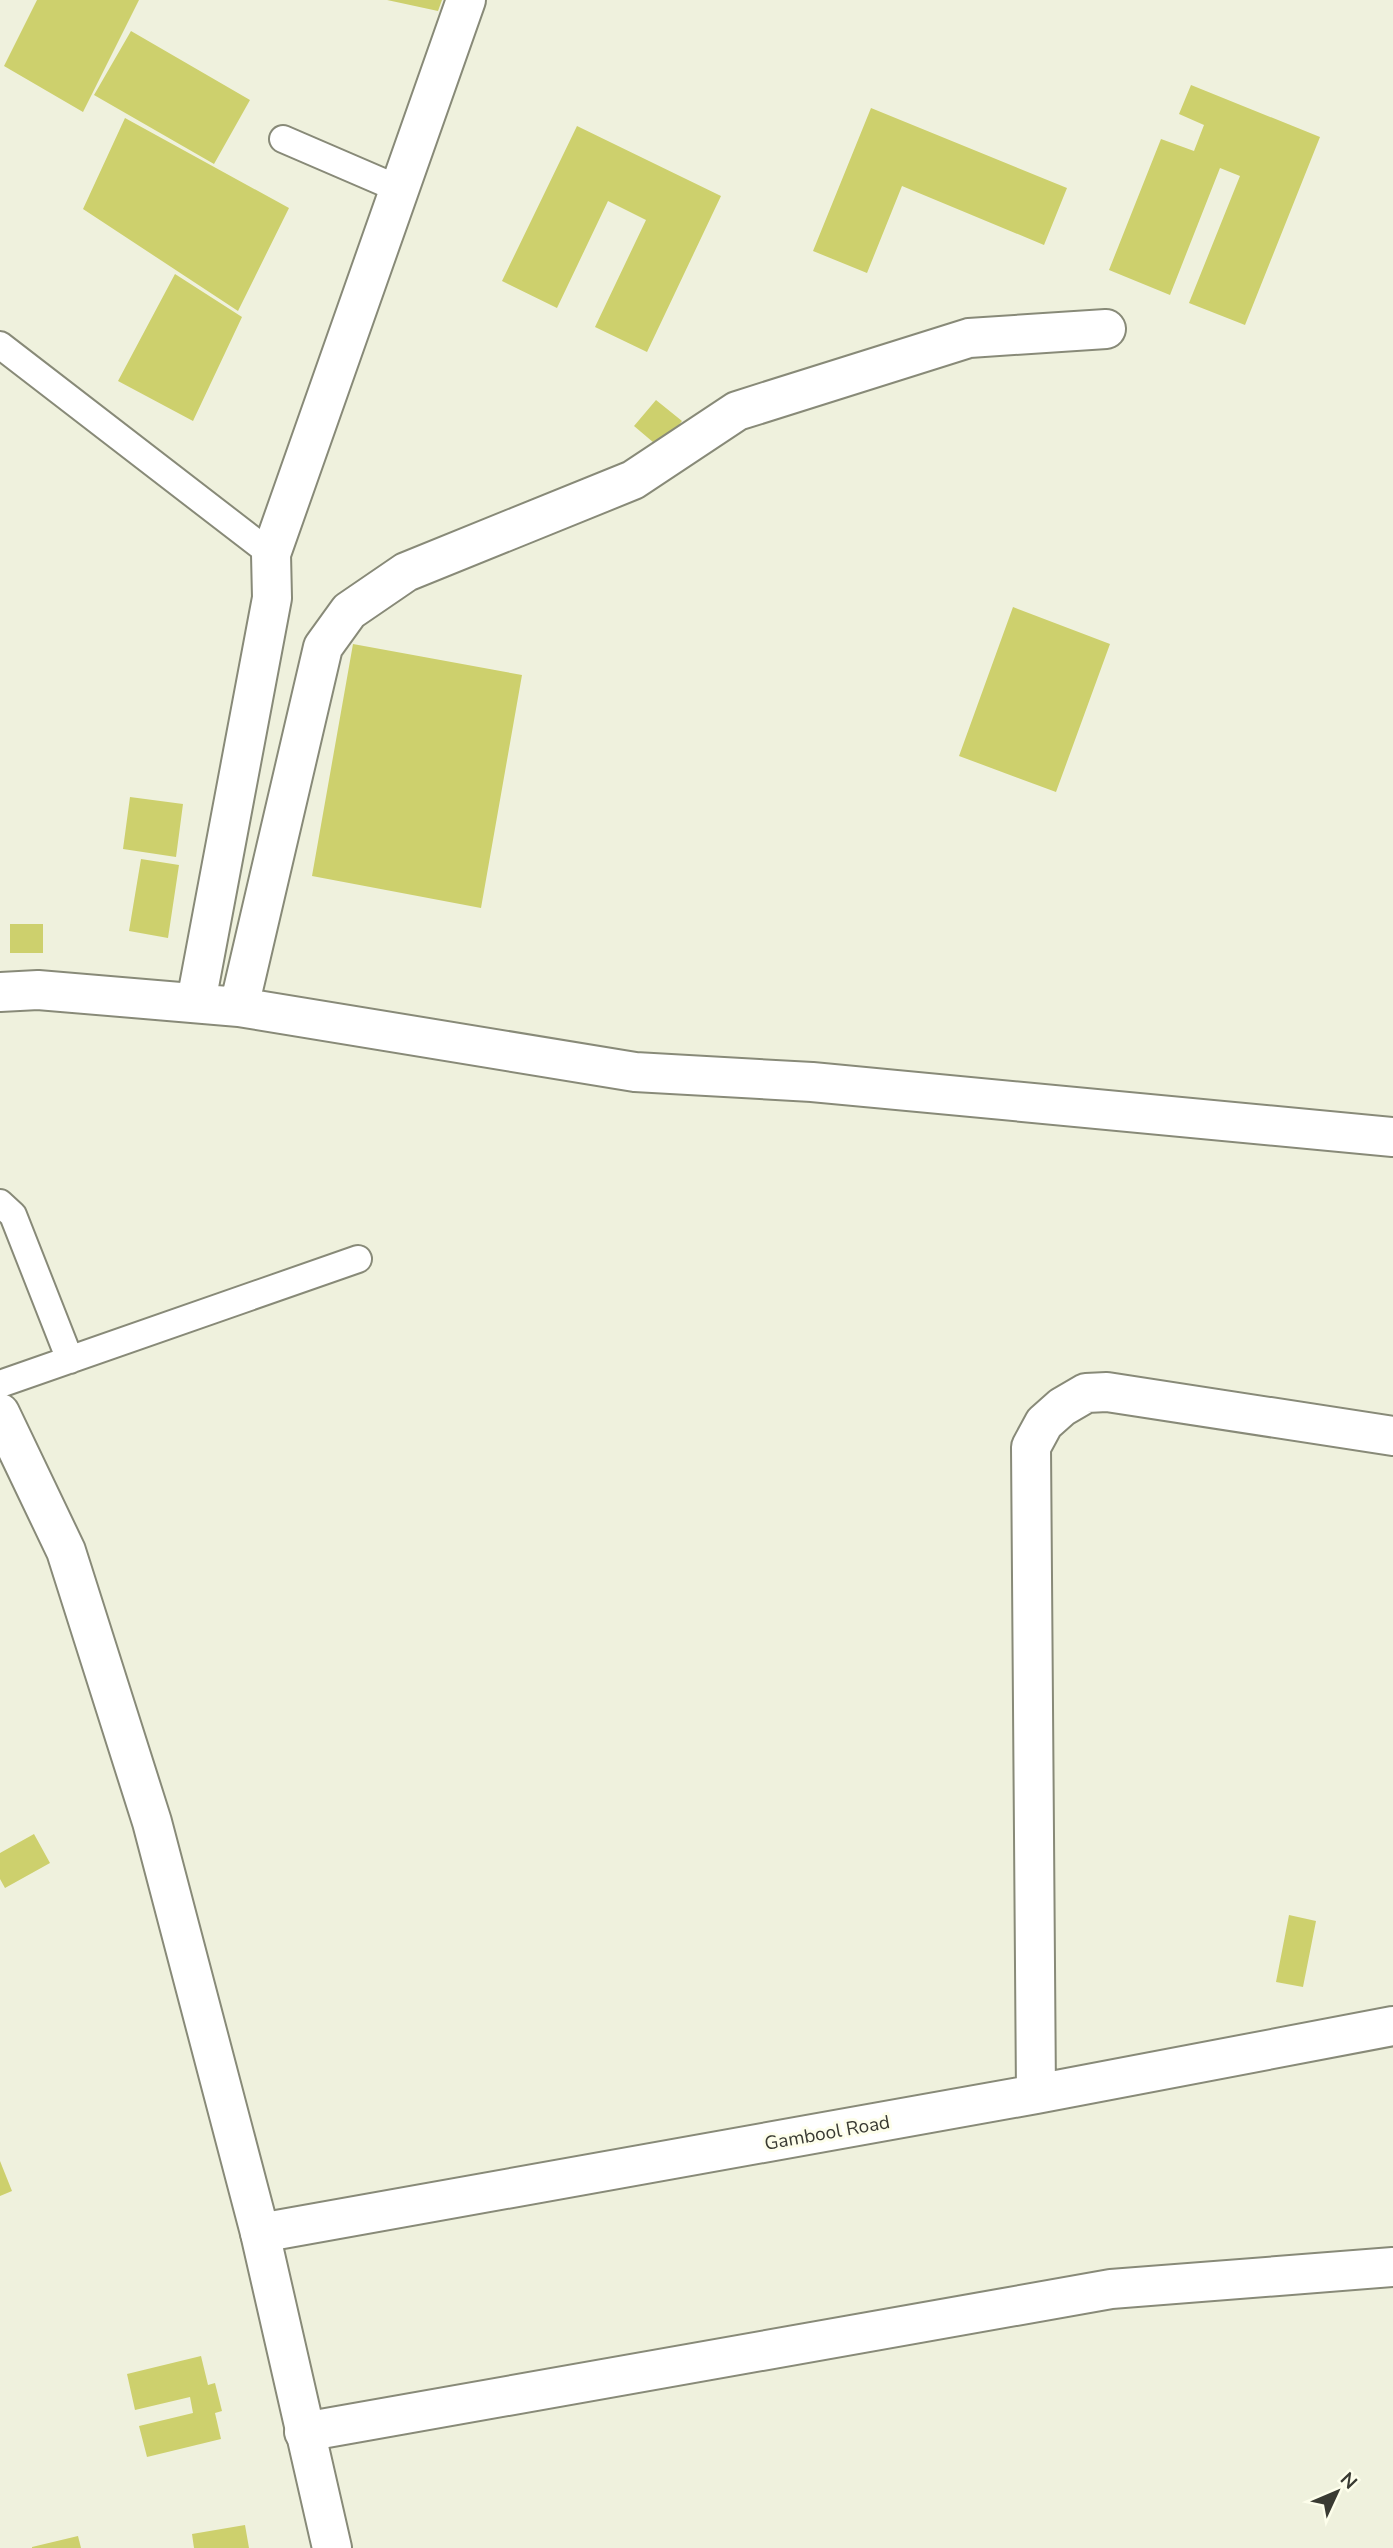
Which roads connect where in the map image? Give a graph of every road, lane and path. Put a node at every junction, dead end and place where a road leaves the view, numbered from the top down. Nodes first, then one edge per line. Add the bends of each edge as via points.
1 (466, 0) edge
2 (283, 139) dead end
3 (399, 189) junction
4 (1106, 329) dead end
5 (0, 345) edge
6 (271, 554) junction
7 (0, 992) edge
8 (196, 1002) junction
9 (239, 1007) junction
10 (1393, 1137) edge
11 (0, 1203) edge
12 (358, 1259) dead end
13 (70, 1360) junction
14 (0, 1384) edge
15 (0, 1413) edge
16 (1393, 1436) edge
17 (1393, 2026) edge
18 (1036, 2094) junction
19 (260, 2233) junction
20 (1393, 2267) edge
21 (304, 2432) junction
22 (332, 2548) edge

1 - 3 street
2 - 3 lane
3 - 6 street
4 - 9 street via 969,338 737,411 633,480 406,572 349,611 323,647
5 - 6 lane
6 - 8 street via 272,598
7 - 8 street via 38,990
8 - 9 street
9 - 10 street via 635,1072 812,1082
11 - 13 lane via 13,1215
12 - 13 lane
13 - 14 lane
15 - 19 street via 71,1563 152,1822
16 - 18 street via 1107,1392 1086,1392 1044,1423 1031,1447
17 - 18 street, Gambool Road
18 - 19 street, Gambool Road
19 - 21 street
20 - 21 street via 1111,2289
21 - 22 street

